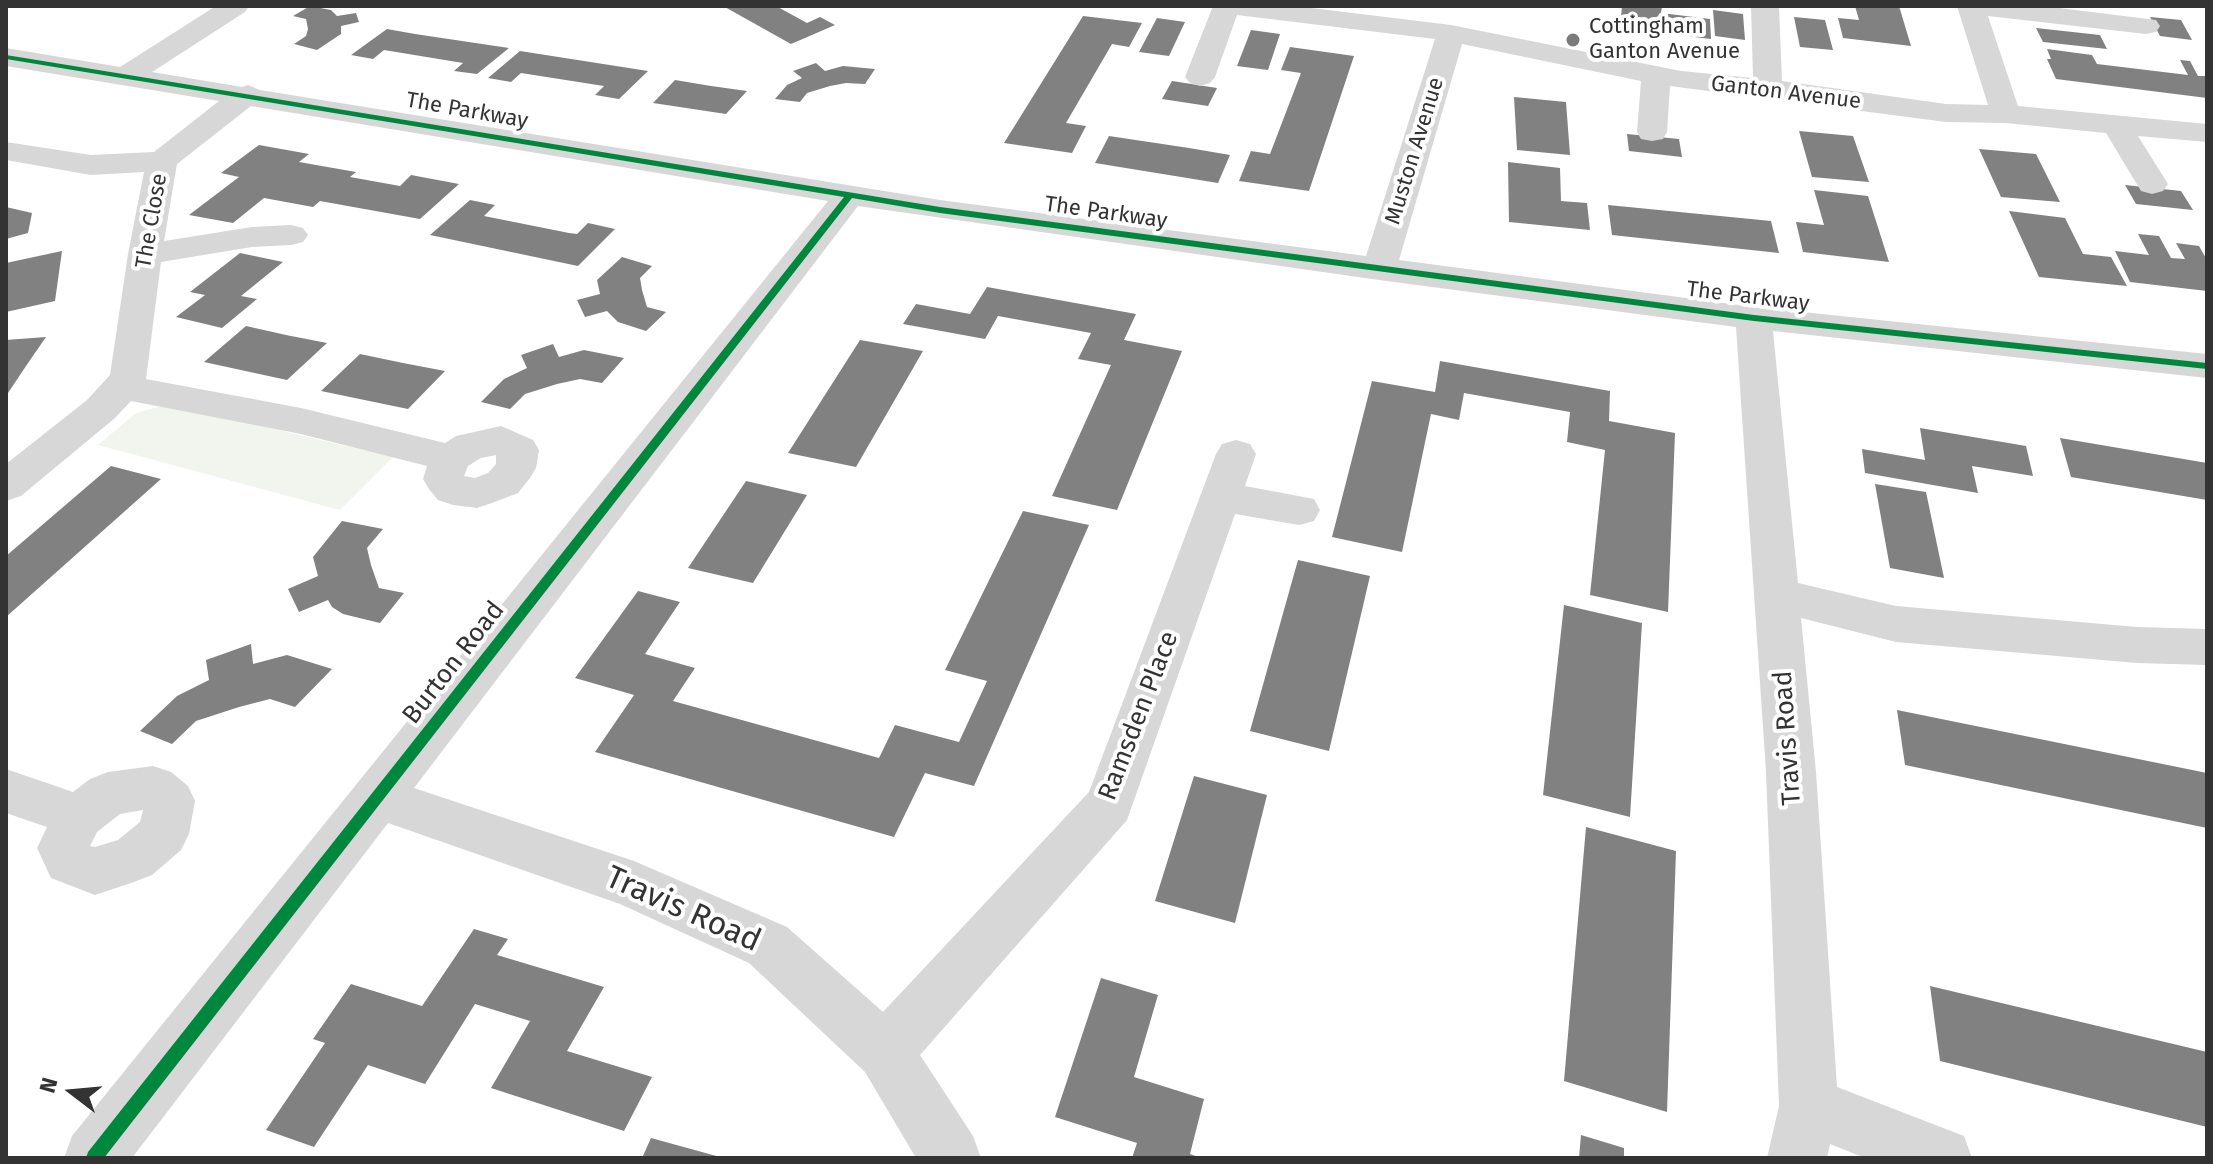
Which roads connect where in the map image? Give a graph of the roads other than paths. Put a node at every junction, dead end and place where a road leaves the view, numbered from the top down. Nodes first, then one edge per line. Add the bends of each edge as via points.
1 (235, 6) edge
2 (1227, 6) edge
3 (1765, 6) edge
4 (1971, 6) edge
5 (2146, 26) dead end
6 (1451, 33) junction
7 (7, 57) edge
8 (1656, 74) junction
9 (126, 76) junction
10 (1200, 77) dead end
11 (1768, 88) junction
12 (248, 94) junction
13 (2006, 114) junction
14 (2117, 126) junction
15 (1652, 132) dead end
16 (2207, 133) edge
17 (6, 151) edge
18 (162, 161) junction
19 (2152, 184) dead end
20 (849, 196) junction
21 (291, 235) dead end
22 (145, 254) junction
23 (1379, 270) junction
24 (1754, 318) junction
25 (2207, 366) edge
26 (122, 387) junction
27 (450, 458) dead end
28 (6, 486) edge
29 (1299, 510) dead end
30 (1778, 595) junction
31 (2207, 647) edge
32 (6, 791) edge
33 (377, 797) junction
34 (79, 816) dead end
35 (885, 1052) junction
36 (1803, 1132) edge
37 (94, 1158) edge
38 (951, 1158) edge
39 (1942, 1158) edge

1 - 9 street
2 - 6 street, Ganton Avenue
2 - 10 street
3 - 11 street
4 - 5 street
4 - 13 street
6 - 8 street, Ganton Avenue
6 - 23 street, Muston Avenue
7 - 9 street, The Parkway
8 - 11 street, Ganton Avenue
8 - 15 street
9 - 12 street, The Parkway
11 - 13 street, Ganton Avenue via 1946,113
12 - 18 street, The Close
12 - 20 street, The Parkway
13 - 14 street, Ganton Avenue
14 - 16 street, Ganton Avenue
14 - 19 street
17 - 18 street via 91,165
18 - 22 street, The Close
20 - 23 street, The Parkway
20 - 33 street, Burton Road
21 - 22 street
22 - 26 street, The Close via 129,375
23 - 24 street, The Parkway
24 - 25 street, The Parkway
24 - 30 street, Travis Road
26 - 27 street via 301,421
26 - 28 street
29 - 35 street, Ramsden Place via 1228,475 1109,805
30 - 31 street via 1896,624
30 - 36 street, Travis Road via 1791,772
32 - 34 street
33 - 35 street, Travis Road via 634,885 768,945
33 - 37 street, Burton Road
35 - 38 street, Travis Road
36 - 39 street

